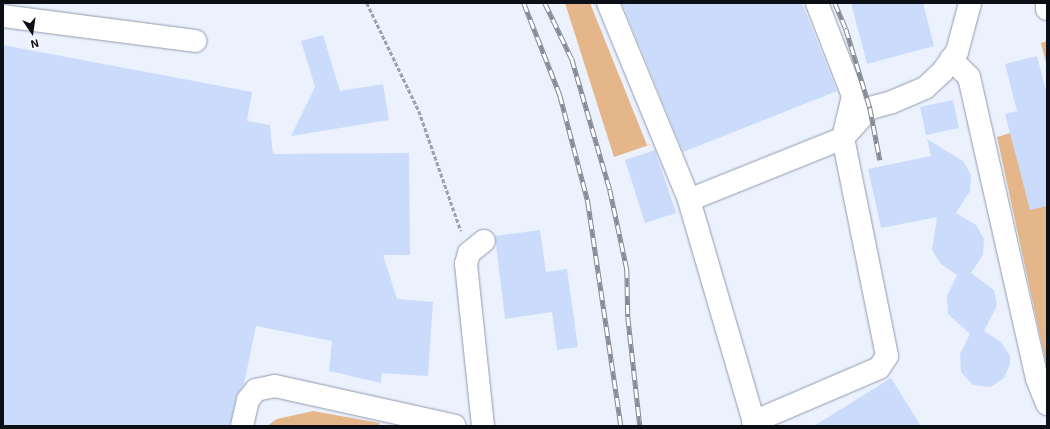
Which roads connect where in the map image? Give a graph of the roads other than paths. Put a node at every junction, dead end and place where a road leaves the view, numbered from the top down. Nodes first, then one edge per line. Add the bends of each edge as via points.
1 (608, 3) edge
2 (817, 3) edge
3 (970, 3) edge
4 (1047, 6) edge
5 (1047, 10) edge
6 (3, 16) edge
7 (195, 41) dead end
8 (951, 59) junction
9 (843, 138) junction
10 (689, 200) junction
11 (477, 247) road end
12 (1047, 404) edge
13 (754, 424) edge
14 (242, 426) edge
15 (454, 426) edge
16 (483, 426) edge

1 - 10 street
2 - 9 street via 853,96
3 - 8 street via 957,52
4 - 5 street
6 - 7 street
8 - 9 street via 925,88 870,108
8 - 12 street via 969,77 1037,379
9 - 10 street
9 - 13 street via 887,356 879,368
10 - 13 street
11 - 16 street via 466,264
14 - 15 street via 248,400 256,390 275,386

